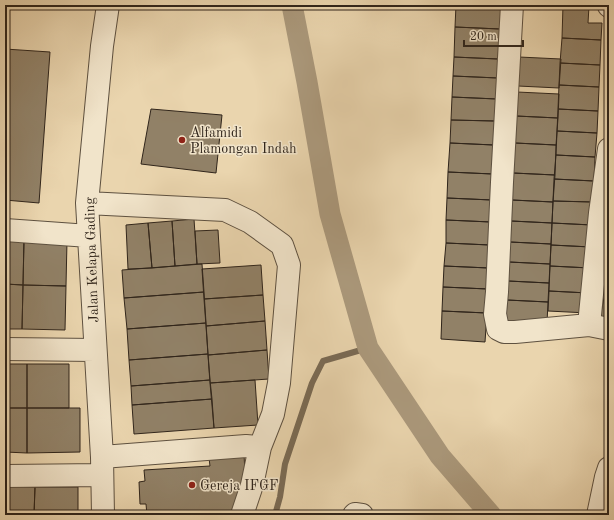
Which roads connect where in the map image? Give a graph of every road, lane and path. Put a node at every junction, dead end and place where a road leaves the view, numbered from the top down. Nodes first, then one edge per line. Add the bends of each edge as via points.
1 (108, 5) edge
2 (512, 5) edge
3 (609, 150) edge
4 (87, 203) junction
5 (604, 214) edge
6 (5, 230) edge
7 (88, 236) junction
8 (599, 327) edge
9 (5, 349) edge
10 (95, 350) junction
11 (260, 447) junction
12 (102, 466) junction
13 (609, 468) edge
14 (5, 476) edge
15 (103, 515) edge
16 (242, 515) edge
17 (354, 515) edge
18 (362, 515) edge
19 (598, 515) edge

1 - 4 street, Jalan Kelapa Gading
2 - 8 street via 496,323 498,329 504,332
3 - 5 street
4 - 7 street, Jalan Kelapa Gading
4 - 11 street via 225,210 250,222 282,245 289,265 279,383 273,414
5 - 8 street
6 - 7 street
7 - 10 street, Jalan Kelapa Gading
9 - 10 street
10 - 12 street, Jalan Kelapa Gading
11 - 12 street via 246,446
11 - 16 street
12 - 14 street
12 - 15 street, Jalan Kelapa Gading
13 - 19 street
17 - 18 street

